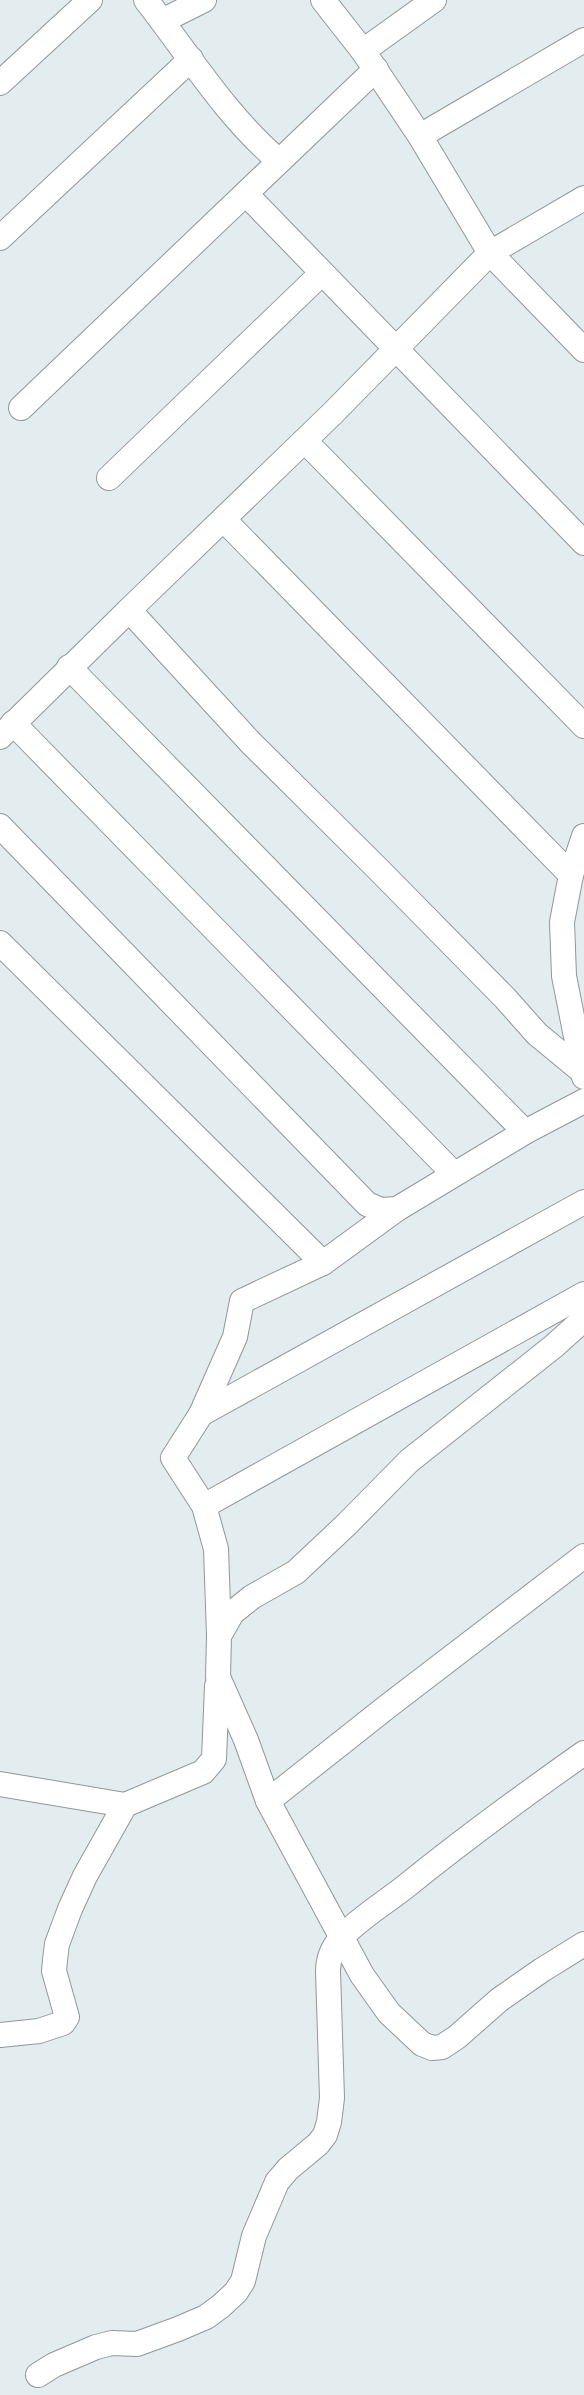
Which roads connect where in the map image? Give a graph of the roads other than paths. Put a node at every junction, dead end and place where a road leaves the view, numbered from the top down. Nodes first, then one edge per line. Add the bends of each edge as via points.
1 (90, 0) edge
2 (146, 0) edge
3 (204, 0) edge
4 (434, 0) edge
5 (333, 6) edge
6 (162, 21) junction
7 (584, 40) edge
8 (191, 59) junction
9 (370, 60) junction
10 (0, 83) edge
11 (420, 136) junction
12 (279, 162) junction
13 (246, 194) junction
14 (584, 198) edge
15 (0, 238) edge
16 (490, 253) junction
17 (322, 273) junction
18 (396, 349) junction
19 (584, 350) edge
20 (21, 408) dead end
21 (305, 441) junction
22 (109, 478) dead end
23 (224, 520) junction
24 (584, 543) edge
25 (129, 610) junction
26 (69, 667) junction
27 (584, 726) edge
28 (7, 730) edge
29 (0, 826) edge
30 (584, 836) edge
31 (571, 875) junction
32 (0, 943) edge
33 (583, 1074) edge
34 (584, 1101) edge
35 (525, 1132) junction
36 (454, 1174) junction
37 (584, 1202) edge
38 (397, 1209) junction
39 (323, 1264) junction
40 (584, 1294) edge
41 (584, 1319) edge
42 (201, 1414) junction
43 (204, 1506) junction
44 (584, 1556) edge
45 (219, 1636) junction
46 (218, 1677) junction
47 (584, 1753) edge
48 (0, 1784) edge
49 (268, 1801) junction
50 (125, 1805) junction
51 (342, 1936) junction
52 (584, 1944) edge
53 (0, 2035) edge
54 (38, 2375) dead end

1 - 10 street
2 - 6 street
3 - 6 street
4 - 9 street
5 - 9 street
6 - 8 street
7 - 11 street
8 - 12 street via 256,142
8 - 15 street
9 - 11 street
9 - 12 street
11 - 16 street
12 - 13 street
13 - 17 street
13 - 20 street
14 - 16 street
16 - 18 street
16 - 19 street
17 - 18 street
17 - 22 street
18 - 21 street
18 - 24 street
21 - 23 street
21 - 27 street
23 - 25 street
23 - 31 street
25 - 26 street
25 - 33 street via 250,742 538,1034
26 - 28 street
26 - 35 street
28 - 36 street
29 - 38 street via 367,1204 381,1210
30 - 31 street
31 - 33 street via 562,922 564,976
32 - 39 street
34 - 35 street
35 - 36 street
36 - 38 street
37 - 42 street
38 - 39 street
39 - 42 street via 242,1301 235,1337
40 - 43 street
41 - 45 street via 409,1461 296,1572 252,1597 232,1613
42 - 43 street via 173,1458
43 - 45 street via 216,1549
44 - 49 street
45 - 46 street
46 - 49 street
46 - 50 street via 215,1750 210,1766
47 - 51 street via 517,1800
48 - 50 street
49 - 51 street
50 - 53 street via 86,1876 57,1944 54,1971 67,2017 59,2025 39,2031
51 - 52 street via 362,1975 389,2013 412,2036 432,2048 442,2047 457,2038 500,2000
51 - 54 street via 328,1961 332,2098 329,2122 318,2144 277,2182 254,2236 243,2282 206,2317 150,2341 96,2347 54,2364

